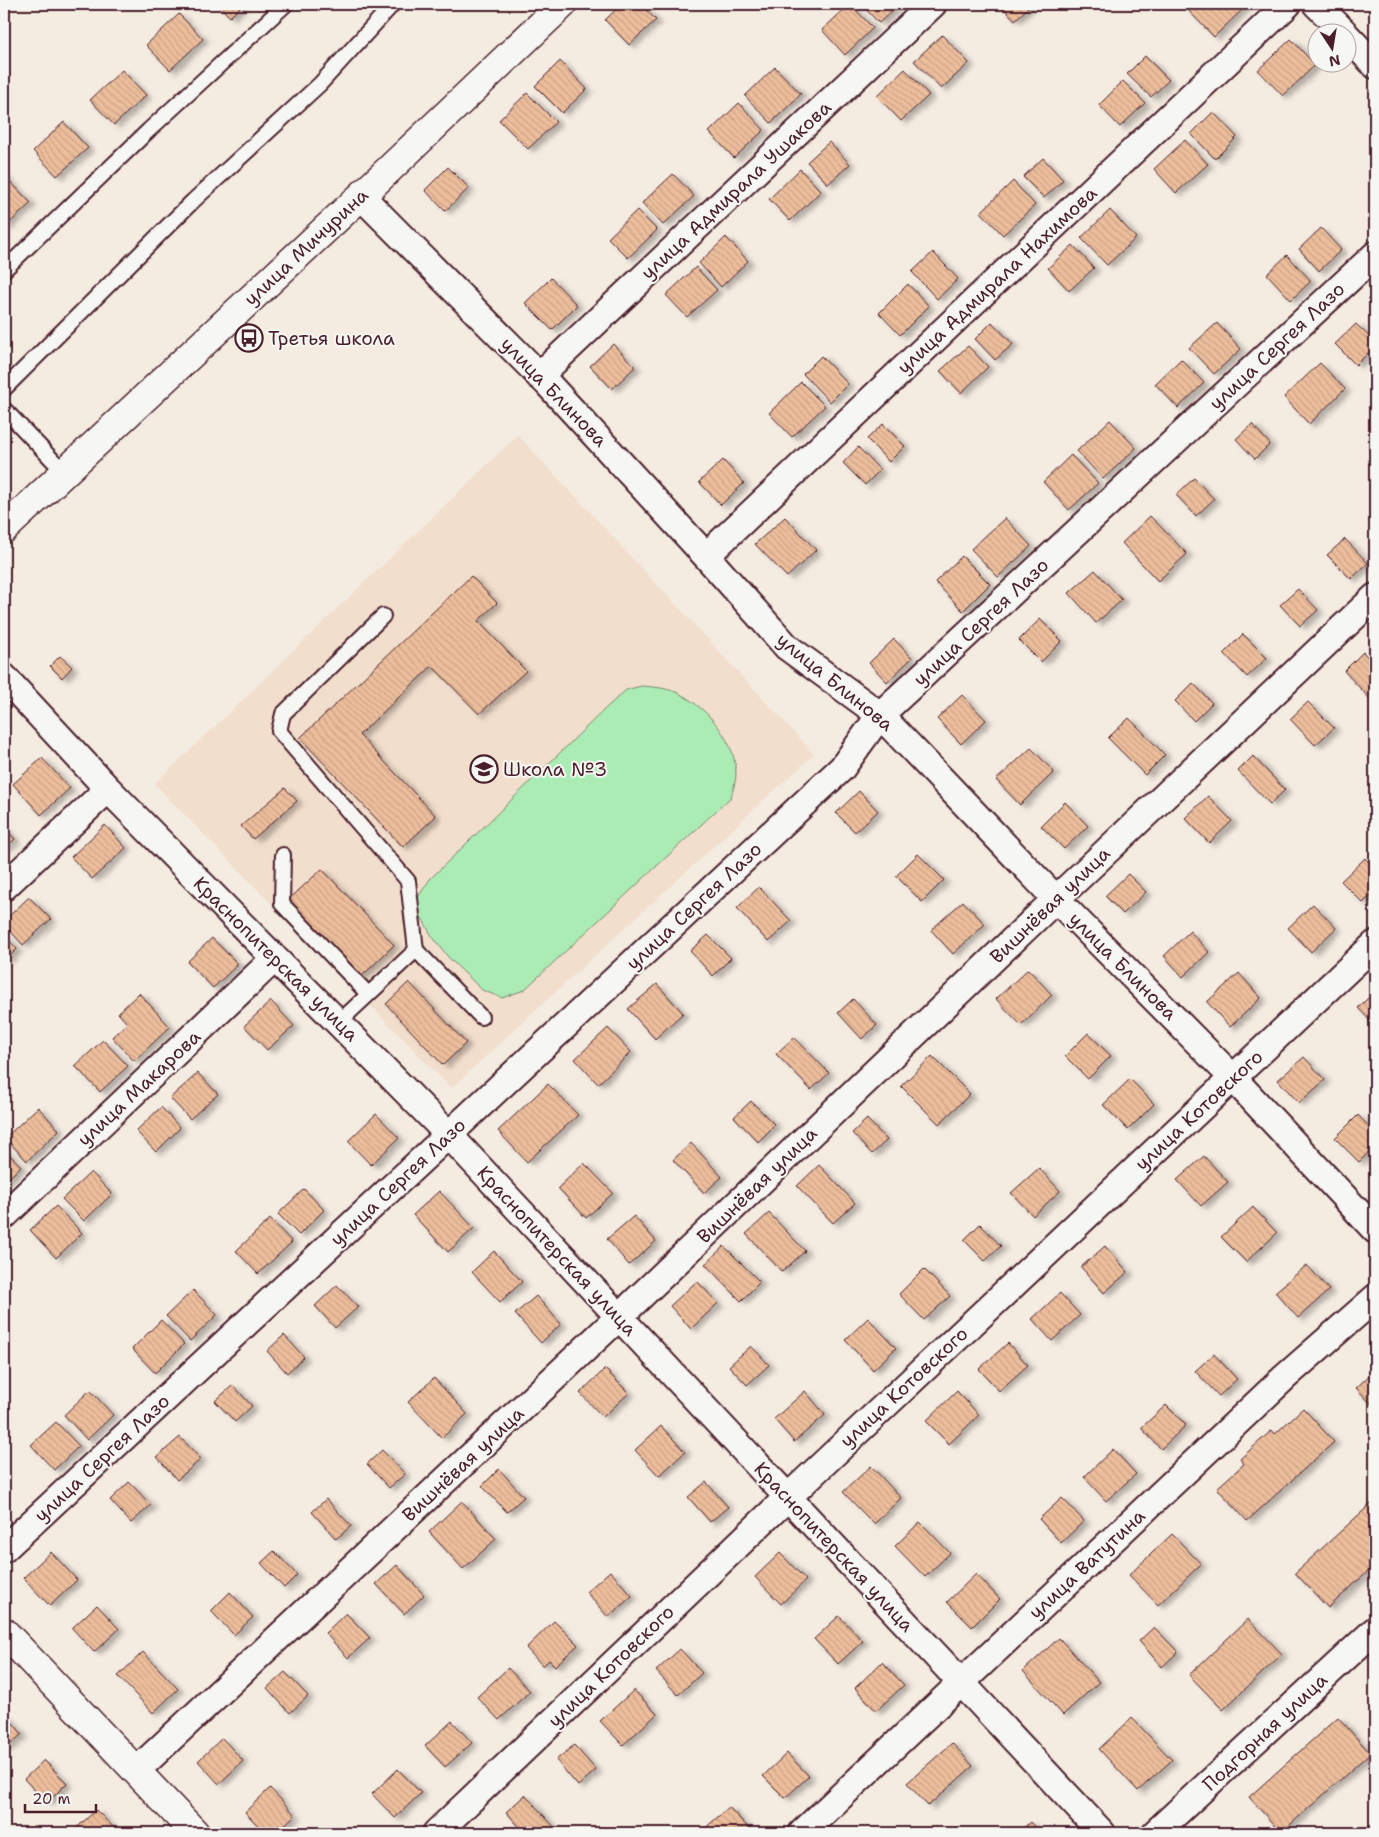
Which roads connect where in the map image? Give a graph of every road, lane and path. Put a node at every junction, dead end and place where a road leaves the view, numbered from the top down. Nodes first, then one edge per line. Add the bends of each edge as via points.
1 (286, 4) edge
2 (392, 4) edge
3 (563, 4) edge
4 (933, 4) edge
5 (1288, 4) edge
6 (1316, 4) edge
7 (1334, 22) edge
8 (1356, 46) edge
9 (1375, 66) edge
10 (361, 196) junction
11 (1375, 255) edge
12 (4, 270) edge
13 (539, 376) junction
14 (4, 389) edge
15 (4, 409) edge
16 (65, 472) junction
17 (4, 530) edge
18 (706, 556) junction
19 (1375, 597) edge
20 (383, 616) dead end
21 (4, 678) edge
22 (880, 715) junction
23 (108, 789) junction
24 (283, 855) dead end
25 (4, 887) edge
26 (1056, 899) junction
27 (1375, 944) edge
28 (416, 950) junction
29 (274, 959) junction
30 (368, 994) junction
31 (482, 1017) dead end
32 (339, 1022) junction
33 (1233, 1078) junction
34 (449, 1135) junction
35 (4, 1216) edge
36 (1375, 1230) edge
37 (1375, 1298) edge
38 (620, 1317) junction
39 (787, 1498) junction
40 (4, 1549) edge
41 (1375, 1630) edge
42 (4, 1632) edge
43 (961, 1684) junction
44 (136, 1771) junction
45 (195, 1833) edge
46 (436, 1833) edge
47 (802, 1833) edge
48 (1102, 1833) edge
49 (1155, 1833) edge

1 - 12 lane
2 - 14 lane via 320,84 193,201
3 - 10 street, улица Мичурина
4 - 13 street, улица Адмирала Ушакова
5 - 18 street, улица Адмирала Нахимова
6 - 7 street
8 - 9 street
10 - 13 street, улица Блинова
10 - 16 street, улица Мичурина
11 - 22 street, улица Сергея Лазо
13 - 18 street, улица Блинова
15 - 16 lane
16 - 17 street, улица Мичурина
18 - 22 street, улица Блинова via 787,648
19 - 26 street, Вишнёвая улица
20 - 28 lane via 284,714 279,731 408,881
21 - 23 street, Краснопитерская улица
22 - 26 street, улица Блинова
22 - 34 street, улица Сергея Лазо via 842,768
23 - 25 street
23 - 29 street, Краснопитерская улица
24 - 30 lane via 282,904
26 - 33 street, улица Блинова
26 - 38 street, Вишнёвая улица
27 - 33 street, улица Котовского
28 - 30 lane
28 - 31 lane
29 - 32 street, Краснопитерская улица
29 - 35 street, улица Макарова
30 - 32 lane
32 - 34 street, Краснопитерская улица
33 - 36 street, улица Блинова
33 - 39 street, улица Котовского
34 - 38 street, Краснопитерская улица
34 - 40 street, улица Сергея Лазо
37 - 43 street, улица Ватутина via 1285,1377
38 - 39 street, Краснопитерская улица
38 - 44 street, Вишнёвая улица
39 - 43 street, Краснопитерская улица
39 - 46 street, улица Котовского
41 - 49 street, Подгорная улица
42 - 44 street
43 - 47 street, улица Ватутина
43 - 48 street, Краснопитерская улица
44 - 45 street

